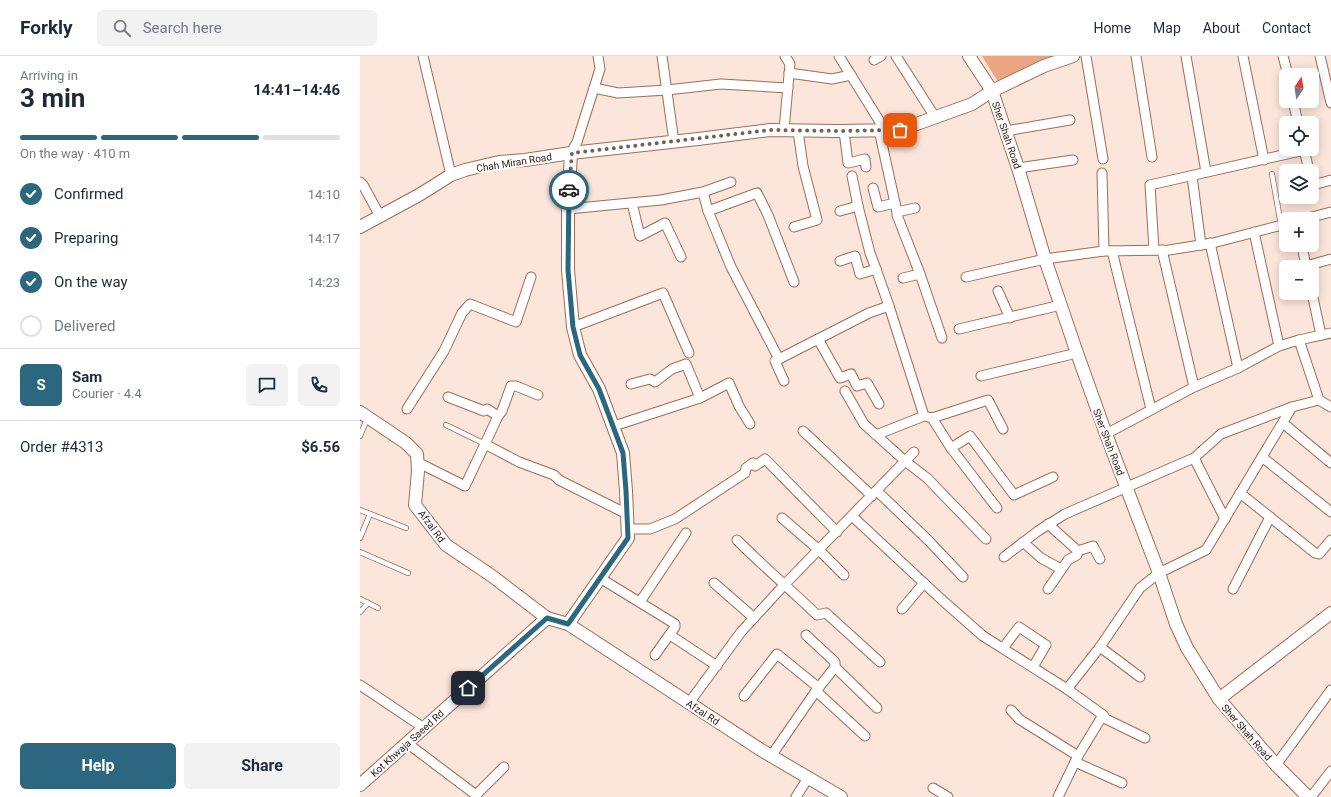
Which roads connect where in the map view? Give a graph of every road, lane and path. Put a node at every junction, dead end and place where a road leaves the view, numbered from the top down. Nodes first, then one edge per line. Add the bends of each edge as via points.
1 (423, 56) edge
2 (598, 56) edge
3 (662, 56) edge
4 (785, 56) edge
5 (839, 56) edge
6 (896, 56) edge
7 (969, 56) edge
8 (1073, 56) edge
9 (1086, 56) edge
10 (1136, 56) edge
11 (1186, 56) edge
12 (1243, 56) edge
13 (1283, 56) edge
14 (1320, 56) edge
15 (1286, 68) edge
16 (789, 73) junction
17 (851, 75) junction
18 (594, 88) junction
19 (788, 88) junction
20 (667, 90) junction
21 (992, 91) junction
22 (1331, 99) edge
23 (935, 117) junction
24 (1070, 120) dead end
25 (784, 130) junction
26 (798, 130) junction
27 (882, 130) junction
28 (844, 131) junction
29 (1006, 131) junction
30 (674, 142) junction
31 (572, 153) junction
32 (1280, 156) edge
33 (1152, 157) dead end
34 (1102, 159) dead end
35 (1074, 160) dead end
36 (1264, 160) junction
37 (866, 166) dead end
38 (1018, 168) junction
39 (1206, 172) junction
40 (1102, 173) dead end
41 (1272, 174) dead end
42 (451, 175) junction
43 (852, 176) dead end
44 (1192, 176) junction
45 (1331, 180) edge
46 (360, 182) edge
47 (731, 182) dead end
48 (1319, 183) edge
49 (873, 188) dead end
50 (703, 192) junction
51 (632, 203) junction
52 (858, 206) junction
53 (896, 207) junction
54 (915, 208) dead end
55 (568, 209) junction
56 (708, 211) junction
57 (840, 211) dead end
58 (1280, 212) edge
59 (1331, 212) edge
60 (1319, 215) edge
61 (380, 216) junction
62 (1279, 225) edge
63 (794, 226) dead end
64 (360, 227) edge
65 (1254, 232) junction
66 (1205, 244) junction
67 (1158, 250) junction
68 (1108, 251) junction
69 (681, 257) dead end
70 (1045, 259) junction
71 (1331, 259) edge
72 (840, 261) dead end
73 (1319, 262) edge
74 (876, 269) junction
75 (920, 274) junction
76 (531, 277) dead end
77 (966, 277) dead end
78 (903, 278) dead end
79 (794, 282) dead end
80 (998, 291) dead end
81 (1314, 300) edge
82 (1061, 305) junction
83 (889, 306) junction
84 (1010, 318) junction
85 (573, 327) junction
86 (959, 329) dead end
87 (1331, 334) edge
88 (1321, 335) junction
89 (942, 338) dead end
90 (818, 339) junction
91 (1298, 340) junction
92 (1279, 346) junction
93 (689, 353) dead end
94 (1077, 353) junction
95 (779, 359) junction
96 (1238, 368) junction
97 (981, 376) dead end
98 (784, 381) dead end
99 (631, 384) dead end
100 (1194, 387) junction
101 (844, 391) dead end
102 (538, 395) dead end
103 (448, 397) dead end
104 (700, 398) junction
105 (1319, 400) junction
106 (879, 404) dead end
107 (1331, 407) edge
108 (1292, 408) junction
109 (1151, 409) junction
110 (407, 410) dead end
111 (364, 415) edge
112 (498, 416) junction
113 (928, 417) junction
114 (1283, 422) junction
115 (750, 424) dead end
116 (446, 425) dead end
117 (614, 426) junction
118 (1003, 429) dead end
119 (803, 431) dead end
120 (1106, 434) junction
121 (876, 435) junction
122 (360, 436) edge
123 (486, 444) junction
124 (951, 448) junction
125 (914, 452) dead end
126 (1262, 457) junction
127 (1194, 458) junction
128 (905, 461) junction
129 (417, 462) junction
130 (1331, 464) edge
131 (1053, 477) dead end
132 (1127, 488) junction
133 (875, 493) junction
134 (1240, 493) junction
135 (997, 508) dead end
136 (360, 510) edge
137 (1331, 512) edge
138 (370, 514) junction
139 (627, 514) junction
140 (852, 516) junction
141 (1270, 517) junction
142 (782, 518) dead end
143 (1225, 519) junction
144 (1048, 524) junction
145 (406, 528) dead end
146 (627, 529) junction
147 (837, 532) junction
148 (686, 533) dead end
149 (360, 538) edge
150 (986, 539) dead end
151 (737, 540) dead end
152 (1331, 540) edge
153 (1023, 542) junction
154 (819, 550) junction
155 (1078, 551) junction
156 (360, 552) edge
157 (1004, 557) dead end
158 (1100, 559) dead end
159 (1061, 569) junction
160 (1159, 572) junction
161 (408, 573) dead end
162 (844, 575) dead end
163 (963, 577) dead end
164 (600, 578) junction
165 (714, 583) dead end
166 (924, 583) junction
167 (785, 584) junction
168 (1048, 589) dead end
169 (1233, 589) dead end
170 (360, 599) edge
171 (640, 602) junction
172 (368, 603) junction
173 (378, 608) dead end
174 (902, 609) dead end
175 (360, 612) edge
176 (1331, 613) edge
177 (547, 618) junction
178 (754, 618) junction
179 (568, 624) junction
180 (670, 635) junction
181 (806, 635) dead end
182 (1100, 647) junction
183 (1003, 648) junction
184 (654, 655) dead end
185 (880, 662) dead end
186 (716, 666) junction
187 (835, 667) junction
188 (1033, 667) junction
189 (1140, 677) dead end
190 (360, 686) edge
191 (817, 689) junction
192 (1068, 689) junction
193 (1331, 690) edge
194 (744, 696) dead end
195 (1219, 699) junction
196 (689, 703) junction
197 (877, 708) dead end
198 (1011, 710) dead end
199 (1103, 715) junction
200 (424, 728) junction
201 (865, 736) dead end
202 (1145, 738) dead end
203 (406, 743) junction
204 (771, 756) junction
205 (1077, 759) junction
206 (1276, 765) junction
207 (504, 767) dead end
208 (1331, 771) edge
209 (808, 778) junction
210 (1122, 783) dead end
211 (360, 785) edge
212 (933, 788) dead end
213 (796, 797) edge
214 (841, 797) edge
215 (948, 797) edge
216 (1058, 797) edge
217 (1308, 797) edge
218 (1311, 797) edge

1 - 42 street
2 - 18 street via 600,69
3 - 20 street
4 - 16 street via 790,64
5 - 17 street
6 - 23 street
7 - 21 street, Sher Shah Road
8 - 21 street, Chah Miran Road via 1044,66
9 - 34 street
10 - 33 street
11 - 39 street
12 - 36 street
13 - 15 street
14 - 22 street
16 - 17 street via 832,79
16 - 19 street
17 - 27 street
18 - 20 street via 618,93
18 - 31 street
19 - 20 street via 721,84
19 - 25 street
20 - 30 street
21 - 23 street, Chah Miran Road via 972,104
21 - 29 street, Sher Shah Road
23 - 27 street, Chah Miran Road via 900,130
24 - 29 street
25 - 26 street, Chah Miran Road
25 - 30 street, Chah Miran Road
26 - 28 street, Chah Miran Road
26 - 63 street via 803,166 817,220
27 - 28 street, Chah Miran Road
27 - 53 street
28 - 37 street via 848,163 865,159
29 - 38 street, Sher Shah Road
30 - 31 street, Chah Miran Road
31 - 42 street, Chah Miran Road via 499,162
31 - 55 street
32 - 36 street
35 - 38 street
36 - 39 street
38 - 70 street, Sher Shah Road
39 - 44 street
40 - 68 street
41 - 58 lane
42 - 61 street, Chah Miran Road
43 - 52 street
44 - 66 street
44 - 67 street via 1150,185
45 - 48 street
46 - 61 street
47 - 50 street
49 - 53 street via 878,207
50 - 51 street
50 - 56 street
51 - 55 street
51 - 69 street via 640,236 665,223
52 - 57 street
52 - 74 street
53 - 54 street
53 - 75 street
55 - 85 street via 568,270
56 - 79 street via 757,194 768,215
56 - 95 street via 731,267
59 - 60 street
61 - 64 street, Chah Miran Road
62 - 65 street
65 - 66 street
65 - 92 street
66 - 67 street
66 - 96 street
67 - 68 street
67 - 100 street
68 - 70 street
68 - 109 street
70 - 77 street
70 - 82 street, Sher Shah Road
71 - 73 street
72 - 74 street via 855,256 860,274
74 - 83 street
75 - 78 street
75 - 89 street
76 - 110 street via 516,322 470,304 462,313 444,351
80 - 84 street
81 - 88 street
82 - 84 street
82 - 94 street, Sher Shah Road
83 - 90 street via 869,313
83 - 113 street
84 - 86 street
85 - 93 street via 664,293
85 - 117 street via 580,355 599,389
87 - 88 street
88 - 91 street
90 - 95 street
90 - 106 street via 840,378 851,374 857,386 867,383
91 - 92 street
91 - 105 street
92 - 96 street
94 - 97 street
94 - 120 street, Sher Shah Road
95 - 98 street via 776,361
96 - 100 street
99 - 104 street via 650,379 654,382 672,369 686,364
100 - 109 street
101 - 121 street via 864,424
102 - 112 street via 511,386
103 - 112 street via 484,411 487,409
104 - 115 street via 729,383 738,406
104 - 117 street
105 - 107 street
105 - 108 street
108 - 114 street
108 - 127 street via 1221,434
109 - 120 street
111 - 122 lane
111 - 129 street, Afzal Rd via 406,443 417,454
112 - 123 street
113 - 118 street via 988,400
113 - 121 street
113 - 124 street
114 - 126 street
114 - 130 street
116 - 123 lane
117 - 139 street via 623,453
119 - 133 street
120 - 132 street, Sher Shah Road
121 - 128 street
123 - 129 street via 465,486
123 - 139 street via 520,462 554,475 559,480
124 - 131 street via 970,436 1014,495
124 - 135 street
125 - 128 street
126 - 134 street
126 - 137 street
127 - 132 street
127 - 143 street
128 - 133 street
128 - 150 street via 927,478
129 - 177 street, Afzal Rd via 415,505 446,545
132 - 144 street via 1065,514
132 - 160 street, Sher Shah Road
133 - 140 street
133 - 163 street via 928,540
134 - 141 street
134 - 143 street
136 - 138 lane
138 - 145 lane
138 - 149 lane
139 - 146 street
140 - 147 street
140 - 166 street
141 - 152 street via 1315,553 1319,554
141 - 169 street
142 - 154 street
143 - 160 street via 1206,550
144 - 153 street
144 - 155 street
146 - 147 street via 650,529 675,519 745,473 746,468 753,463 755,466 765,459
146 - 164 street via 628,538
147 - 154 street
148 - 171 street
151 - 167 street via 761,565
153 - 157 street
153 - 159 street via 1041,558
154 - 162 street
154 - 167 street
155 - 158 street via 1093,546
155 - 159 street via 1077,556 1068,560
156 - 161 lane
159 - 168 street
160 - 182 street via 1140,588
160 - 195 street, Sher Shah Road via 1176,624 1187,648
164 - 171 street
164 - 179 street
165 - 178 street
166 - 174 street
166 - 183 street via 983,636
167 - 178 street
167 - 185 street via 817,616 826,613
170 - 172 lane
171 - 180 street via 675,624
172 - 173 lane
172 - 175 lane
176 - 195 street
177 - 179 street
177 - 200 street, Kot Khwaja Saeed Rd
178 - 186 street
179 - 196 street, Afzal Rd
180 - 184 street
180 - 186 street
181 - 187 street via 835,662
182 - 189 street
182 - 192 street
183 - 188 street
183 - 188 street via 1019,627 1046,645
186 - 196 street
187 - 191 street
187 - 197 street
188 - 192 street
190 - 200 street
191 - 194 street via 776,654
191 - 201 street
191 - 204 street
192 - 199 street
193 - 206 street
195 - 206 street, Sher Shah Road
196 - 204 street, Afzal Rd
198 - 205 street via 1019,719
199 - 202 street via 1106,719
199 - 205 street
200 - 203 street, Kot Khwaja Saeed Rd
203 - 207 street via 476,795
203 - 211 street, Kot Khwaja Saeed Rd
204 - 209 street, Afzal Rd
205 - 210 street
205 - 216 street
206 - 217 street, Sher Shah Road
208 - 218 street
209 - 213 street
209 - 214 street, Afzal Rd
212 - 215 street

